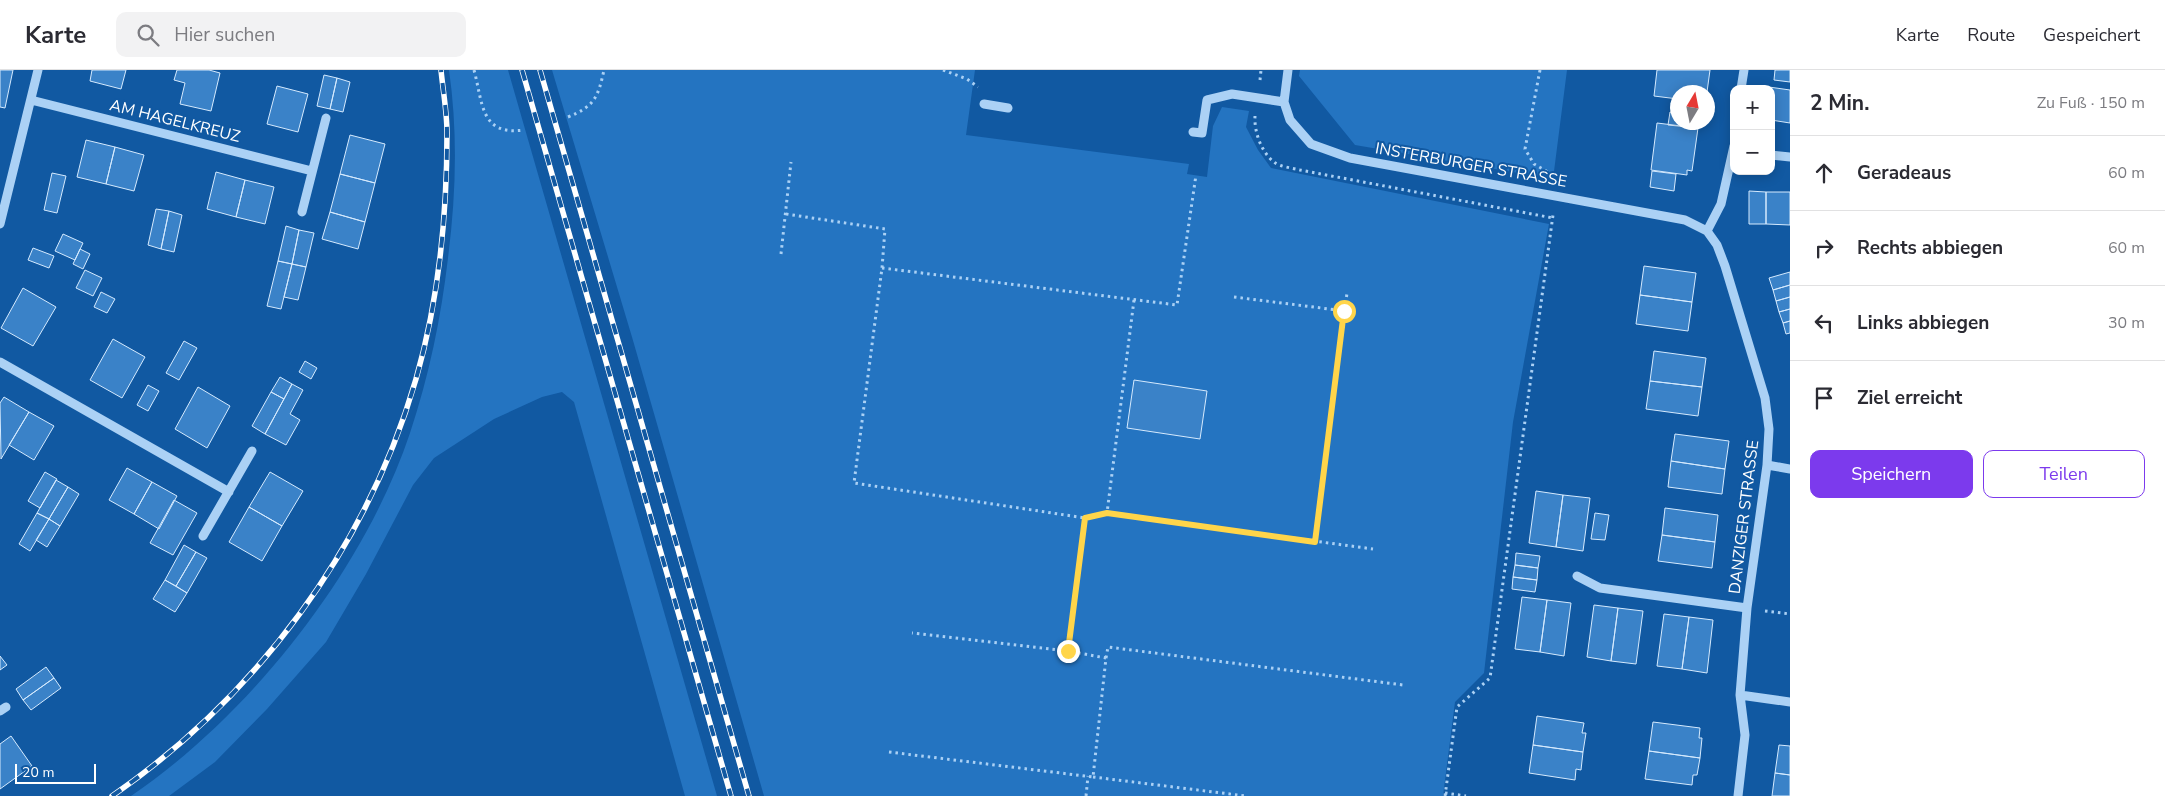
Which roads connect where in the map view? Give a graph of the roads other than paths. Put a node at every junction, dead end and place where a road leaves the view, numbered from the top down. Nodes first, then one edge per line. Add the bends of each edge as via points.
1 (38, 70) edge
2 (1288, 70) edge
3 (1744, 70) edge
4 (1742, 85) edge
5 (31, 100) junction
6 (1284, 102) junction
7 (984, 104) road end
8 (1008, 108) dead end
9 (326, 118) dead end
10 (1197, 132) dead end
11 (1775, 155) edge
12 (1790, 157) edge
13 (1730, 164) edge
14 (312, 171) junction
15 (302, 212) dead end
16 (0, 224) edge
17 (1707, 231) junction
18 (0, 362) edge
19 (252, 451) dead end
20 (1767, 465) junction
21 (1790, 469) edge
22 (229, 492) junction
23 (203, 536) dead end
24 (1578, 576) dead end
25 (1748, 608) junction
26 (1740, 695) junction
27 (1790, 702) edge
28 (1738, 796) edge

1 - 5 street
2 - 6 street
3 - 4 street
5 - 14 street, AM HAGELKREUZ
5 - 16 street
6 - 10 street via 1232,94 1207,100
6 - 17 street, INSTERBURGER STRASSE via 1290,120 1311,144 1350,158 1685,220
7 - 8 street
9 - 14 street
11 - 12 street
13 - 17 street via 1721,204
14 - 15 street
17 - 20 street, DANZIGER STRASSE via 1725,266 1764,398 1769,429
18 - 22 street
19 - 22 street
20 - 21 street
20 - 25 street, DANZIGER STRASSE
22 - 23 street
24 - 25 street, DANZIGER STRASSE via 1600,588
25 - 26 street, DANZIGER STRASSE
26 - 27 street
26 - 28 street, DANZIGER STRASSE via 1745,735

